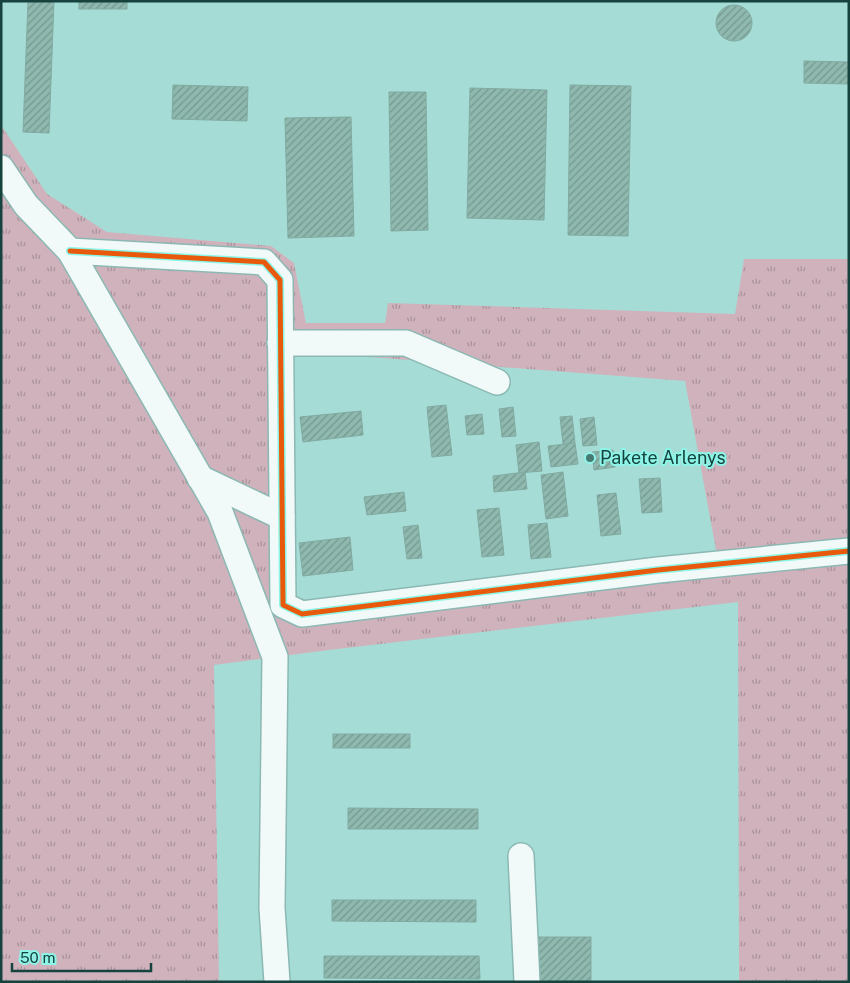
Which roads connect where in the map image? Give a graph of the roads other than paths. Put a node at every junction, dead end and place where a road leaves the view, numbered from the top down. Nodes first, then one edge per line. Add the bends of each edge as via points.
1 (1, 168) edge
2 (70, 251) junction
3 (280, 342) junction
4 (496, 382) dead end
5 (200, 478) junction
6 (282, 518) junction
7 (849, 551) edge
8 (521, 856) dead end
9 (277, 982) edge
10 (527, 982) edge

1 - 2 street via 26,205
2 - 3 street via 264,262 280,280
2 - 5 street
3 - 4 street via 406,343
3 - 6 street
5 - 6 street
5 - 9 street via 220,512 276,657 272,908
6 - 7 street via 283,605 302,614 658,570
8 - 10 street

